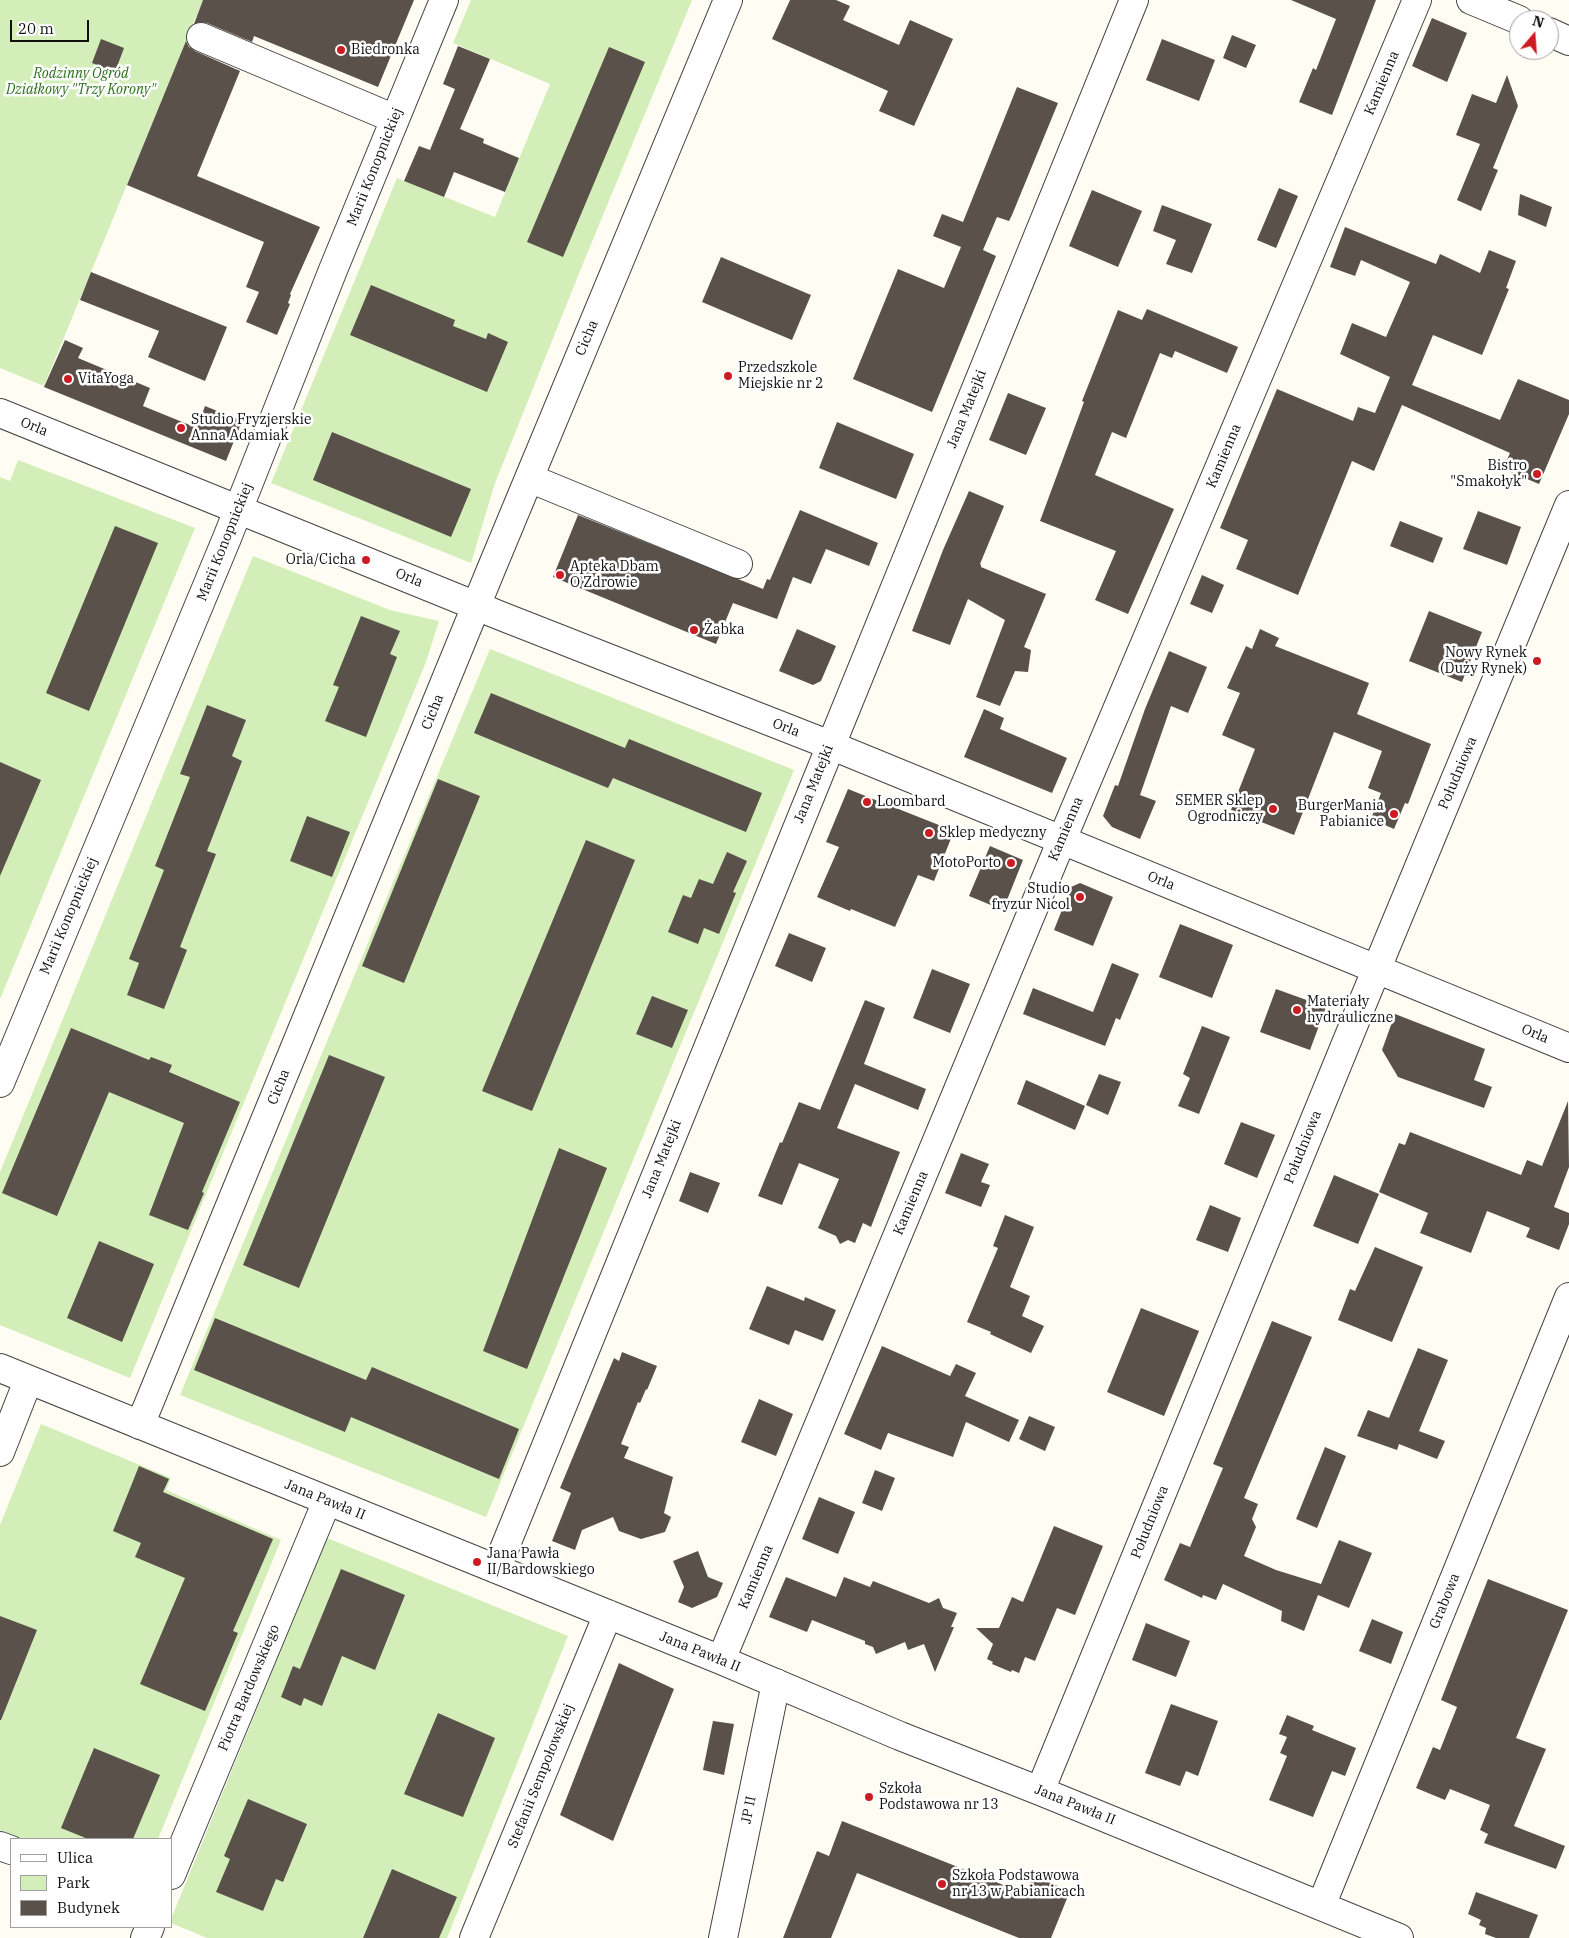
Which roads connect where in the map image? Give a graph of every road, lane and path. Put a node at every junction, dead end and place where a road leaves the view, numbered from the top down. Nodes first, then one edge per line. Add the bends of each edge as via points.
1 (444, 0) edge
2 (728, 0) edge
3 (1134, 0) edge
4 (1417, 0) edge
5 (1471, 0) edge
6 (1509, 16) edge
7 (201, 37) dead end
8 (395, 118) junction
9 (0, 413) edge
10 (529, 478) junction
11 (1569, 505) edge
12 (239, 509) junction
13 (738, 564) dead end
14 (477, 606) junction
15 (830, 745) junction
16 (1061, 842) junction
17 (1377, 968) junction
18 (1569, 1048) edge
19 (0, 1083) edge
20 (1569, 1297) edge
21 (0, 1368) edge
22 (28, 1380) junction
23 (140, 1425) junction
24 (0, 1452) edge
25 (327, 1501) junction
26 (496, 1569) junction
27 (608, 1614) junction
28 (721, 1660) junction
29 (776, 1683) junction
30 (1040, 1790) junction
31 (172, 1873) edge
32 (1321, 1906) junction
33 (1351, 1929) edge
34 (474, 1938) edge
35 (723, 1938) edge
36 (1399, 1938) edge

1 - 8 street, Marii Konopnickiej
2 - 10 street, Cicha
3 - 15 street, Jana Matejki
4 - 16 street, Kamienna
5 - 6 street
7 - 8 street
8 - 12 street, Marii Konopnickiej
9 - 12 street, Orla
10 - 13 street
10 - 14 street, Cicha
11 - 17 street, Południowa
12 - 14 street, Orla
12 - 19 street, Marii Konopnickiej
14 - 15 street, Orla
14 - 23 street, Cicha
15 - 16 street, Orla
15 - 26 street, Jana Matejki
16 - 17 street, Orla
16 - 28 street, Kamienna
17 - 18 street, Orla
17 - 30 street, Południowa
20 - 32 street, Grabowa
21 - 22 street, Jana Pawła II
22 - 23 street, Jana Pawła II
22 - 24 street
23 - 25 street, Jana Pawła II
25 - 26 street, Jana Pawła II
25 - 31 street, Piotra Bardowskiego
26 - 27 street, Jana Pawła II
27 - 28 street, Jana Pawła II
27 - 34 street, Stefanii Sempołowskiej
28 - 29 street, Jana Pawła II
29 - 30 street, Jana Pawła II via 900,1736
29 - 35 street, JP II
30 - 32 street, Jana Pawła II
32 - 33 street, Jana Pawła II
33 - 36 street, Jana Pawła II

